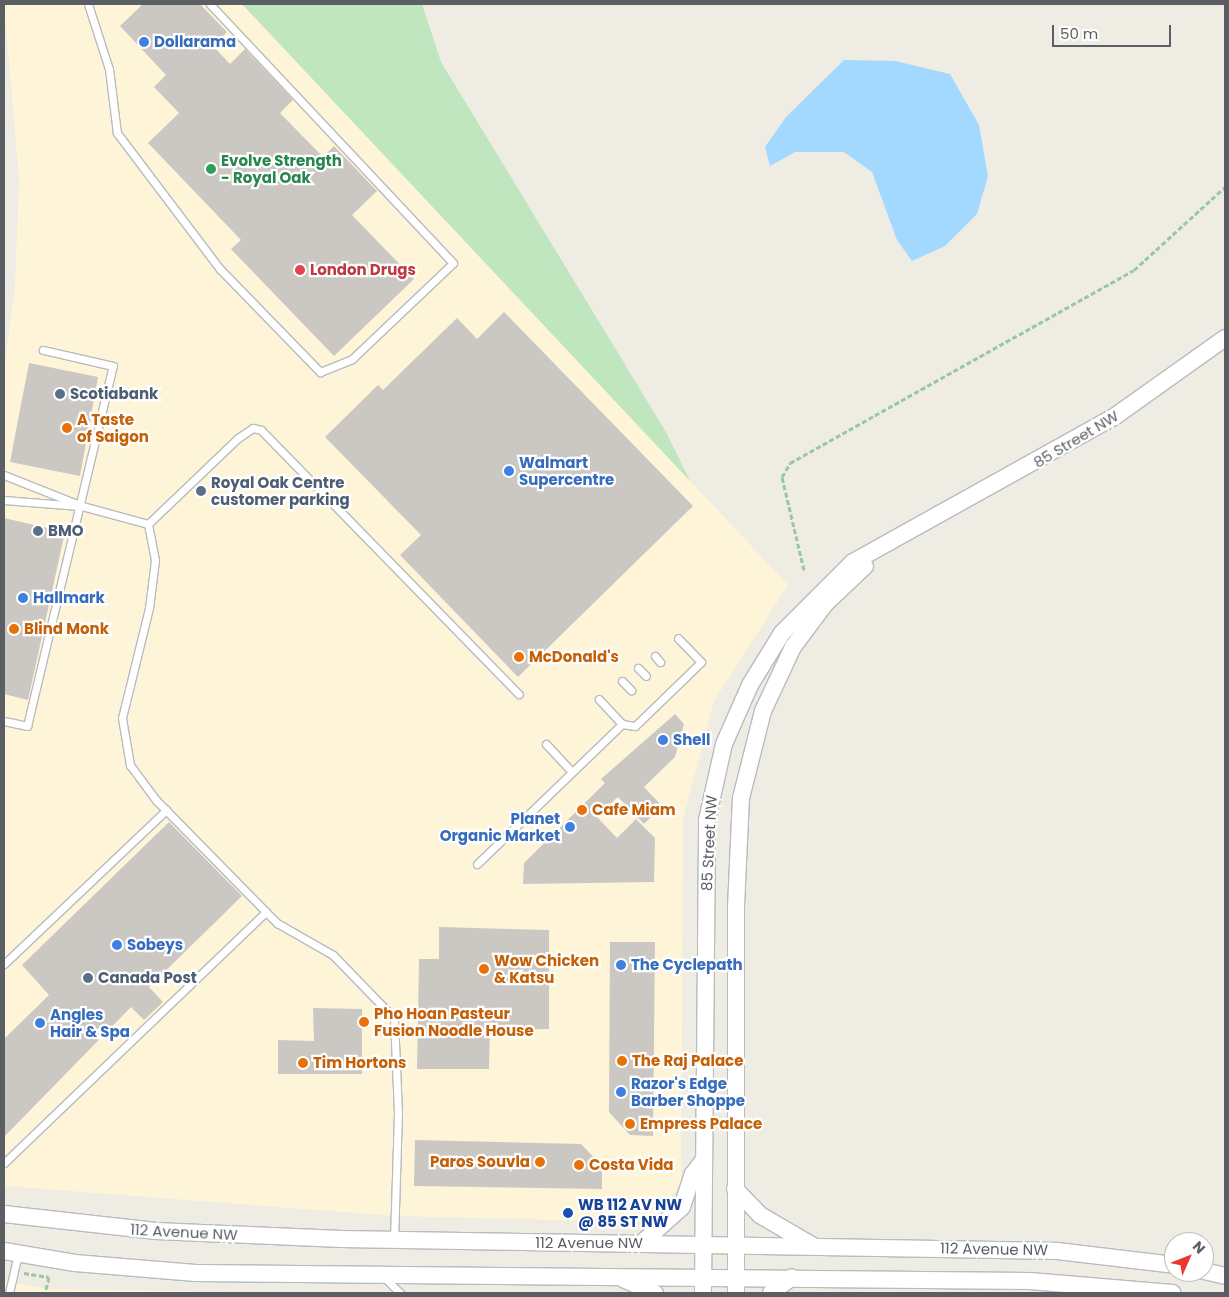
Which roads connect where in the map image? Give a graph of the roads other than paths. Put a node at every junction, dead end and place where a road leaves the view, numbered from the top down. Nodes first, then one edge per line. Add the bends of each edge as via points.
1 (88, 4) edge
2 (210, 4) edge
3 (1225, 338) edge
4 (43, 350) dead end
5 (4, 475) edge
6 (4, 500) edge
7 (82, 506) junction
8 (148, 524) junction
9 (919, 526) junction
10 (678, 638) dead end
11 (638, 668) dead end
12 (646, 676) dead end
13 (622, 681) dead end
14 (631, 690) dead end
15 (519, 694) dead end
16 (599, 698) dead end
17 (4, 721) edge
18 (622, 724) junction
19 (546, 744) dead end
20 (572, 772) junction
21 (166, 810) junction
22 (477, 864) dead end
23 (266, 912) junction
24 (4, 964) edge
25 (702, 1162) junction
26 (4, 1163) edge
27 (735, 1189) junction
28 (4, 1214) edge
29 (394, 1240) junction
30 (643, 1242) junction
31 (704, 1245) junction
32 (736, 1246) junction
33 (813, 1246) junction
34 (11, 1252) edge
35 (1164, 1264) edge
36 (380, 1274) junction
37 (614, 1276) junction
38 (792, 1277) junction
39 (703, 1285) edge
40 (736, 1285) edge
41 (942, 1286) edge
42 (1054, 1288) edge
43 (9, 1293) edge
44 (400, 1293) edge
45 (655, 1293) edge
46 (771, 1293) edge
47 (1172, 1293) edge

1 - 2 lane via 109,69 116,133 220,269 320,372 352,359 453,263
3 - 9 street, 85 Street NW via 1114,417
4 - 7 lane via 113,366
5 - 7 lane
6 - 7 lane
7 - 8 lane
7 - 17 lane via 27,726
8 - 15 lane via 238,438 253,428 261,430
8 - 21 lane via 155,560 149,608 121,732 130,765
9 - 25 street, 85 Street NW via 853,562 807,605 765,658 724,744 707,820
9 - 27 street, 85 Street NW via 849,580 804,630 776,679 749,758 738,844
10 - 18 lane via 701,662 663,694 635,726
11 - 12 lane
13 - 14 lane
16 - 18 lane
18 - 20 lane
19 - 20 lane
20 - 22 lane
21 - 23 lane
21 - 24 lane
23 - 26 lane
23 - 29 lane via 333,954 394,1018 398,1113
25 - 30 street via 692,1174 682,1207
25 - 31 street, 85 Street NW
27 - 32 street, 85 Street NW
27 - 33 street via 760,1215
28 - 29 street, 112 Avenue NW via 156,1231
29 - 30 street, 112 Avenue NW
30 - 31 street, 112 Avenue NW
31 - 32 street, 112 Avenue NW
31 - 39 street, 85 Street NW
32 - 33 street, 112 Avenue NW
32 - 40 street, 85 Street NW
33 - 35 street, 112 Avenue NW via 1057,1251
34 - 36 street, 112 Avenue NW via 196,1272
34 - 43 lane
36 - 37 street, 112 Avenue NW
36 - 44 lane
37 - 39 street, 112 Avenue NW
37 - 45 street
38 - 40 street, 112 Avenue NW
38 - 41 street, 112 Avenue NW
38 - 46 street
39 - 40 street, 112 Avenue NW
41 - 42 street, 112 Avenue NW
42 - 47 street, 112 Avenue NW

